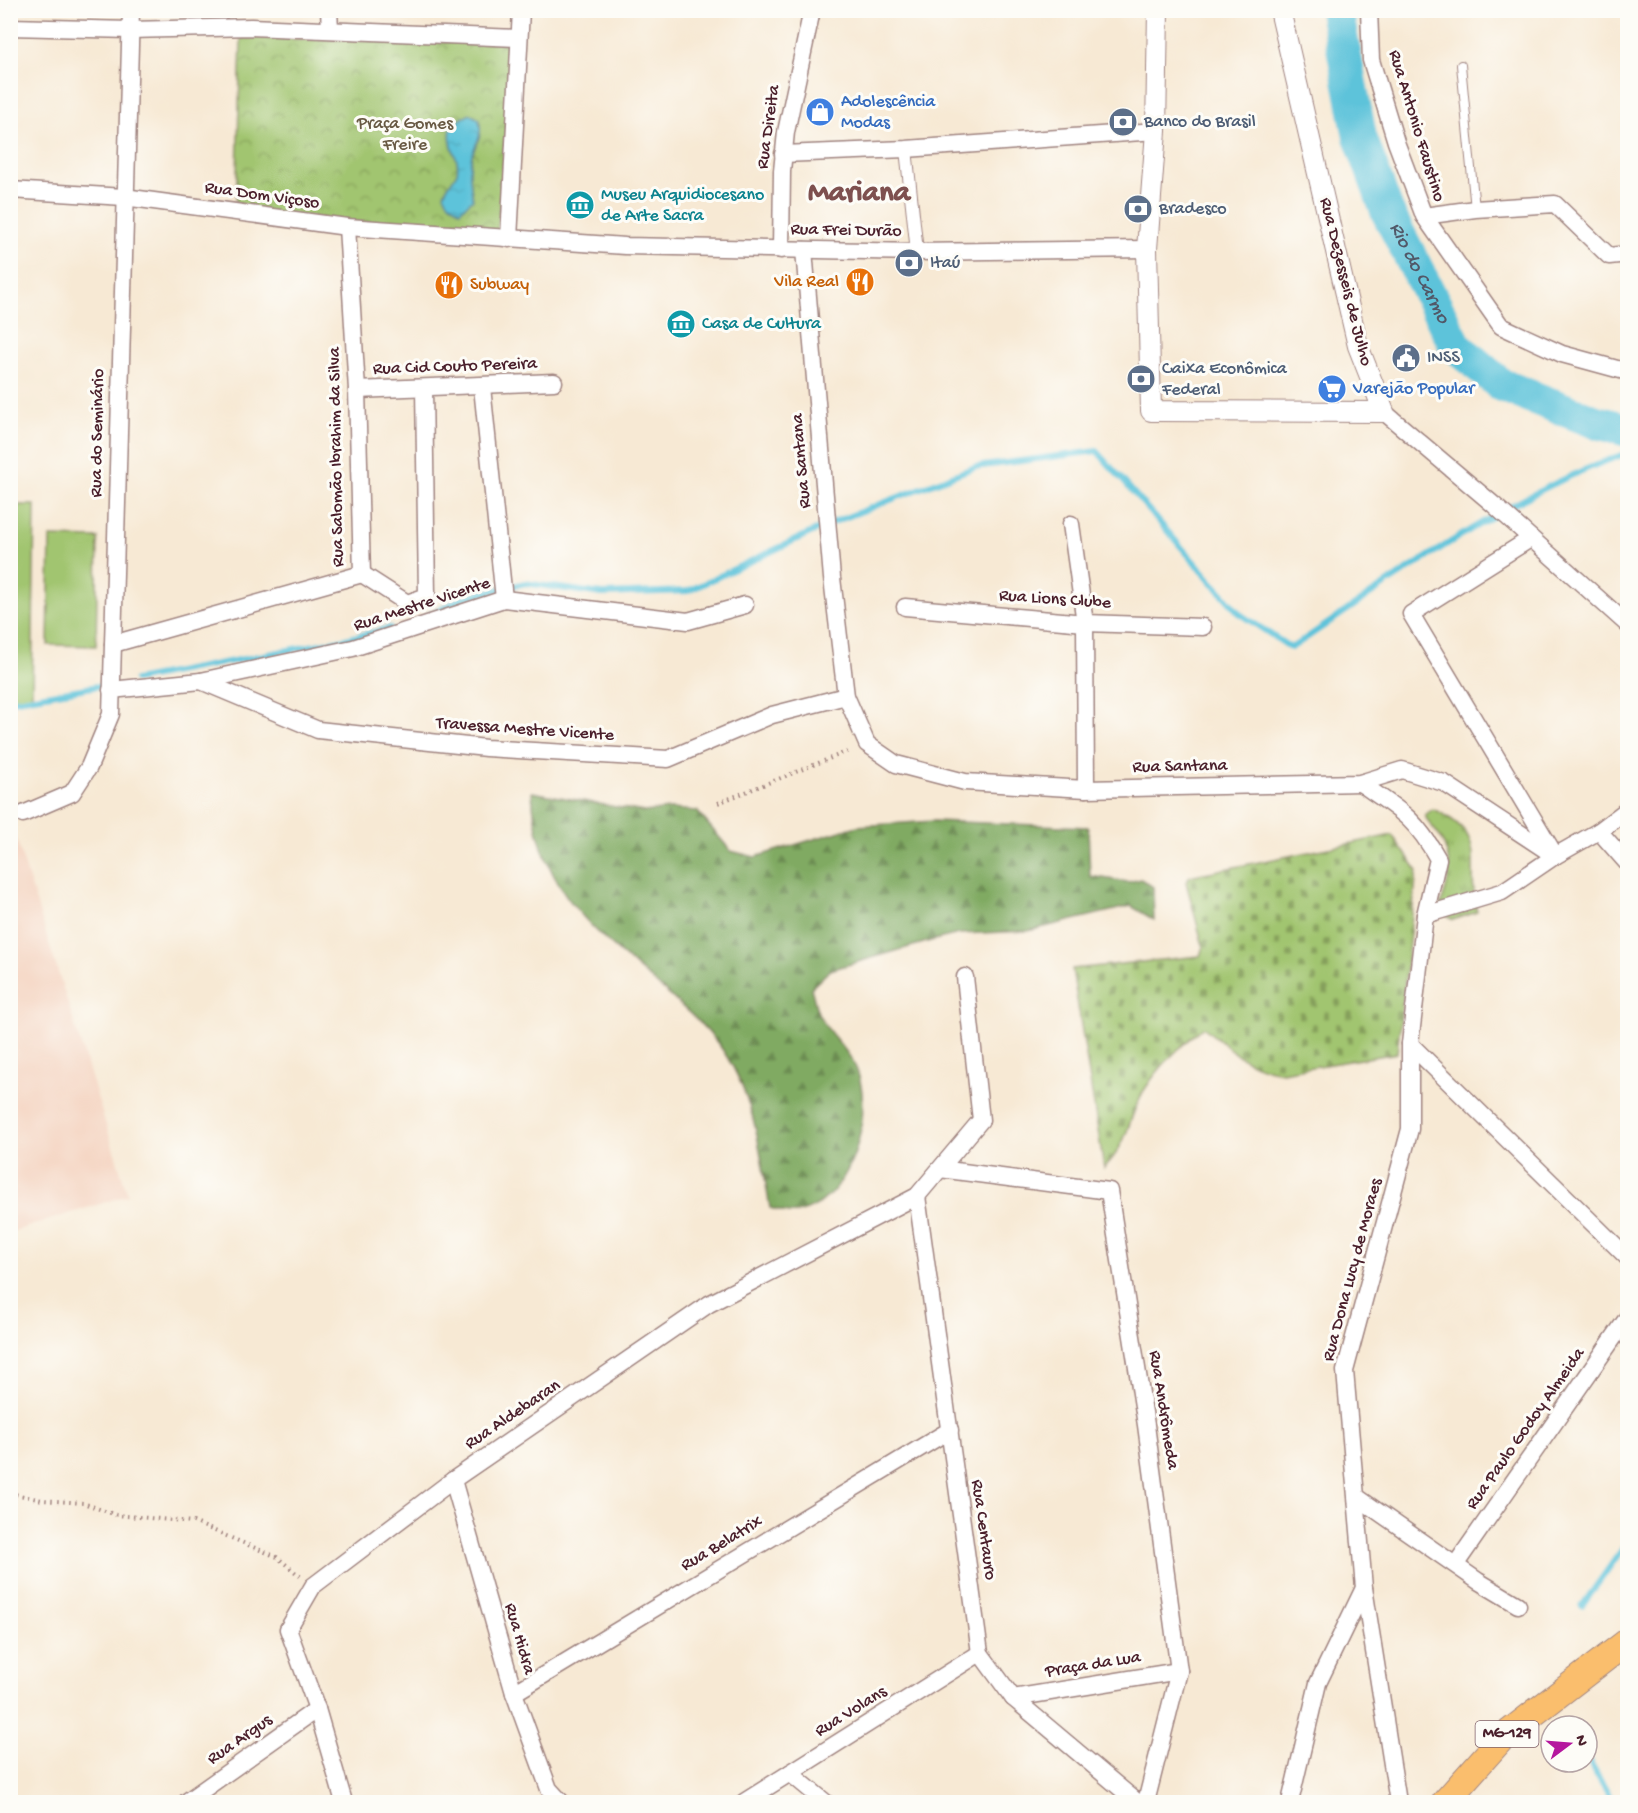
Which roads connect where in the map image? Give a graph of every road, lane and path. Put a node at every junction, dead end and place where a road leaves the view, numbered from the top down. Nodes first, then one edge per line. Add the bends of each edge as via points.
1 (130, 10) edge
2 (329, 10) edge
3 (521, 10) edge
4 (812, 10) edge
5 (1158, 10) edge
6 (1280, 10) edge
7 (1369, 10) edge
8 (10, 27) edge
9 (330, 29) junction
10 (130, 30) junction
11 (518, 38) junction
12 (1461, 64) dead end
13 (1156, 131) junction
14 (906, 148) junction
15 (783, 154) junction
16 (10, 190) edge
17 (124, 197) junction
18 (1475, 209) junction
19 (1424, 216) junction
20 (347, 227) junction
21 (509, 239) junction
22 (1147, 249) junction
23 (781, 250) junction
24 (804, 250) junction
25 (917, 252) junction
26 (1628, 254) edge
27 (1628, 372) edge
28 (554, 382) dead end
29 (482, 387) junction
30 (424, 388) junction
31 (357, 390) junction
32 (1384, 412) junction
33 (1071, 524) dead end
34 (1530, 539) junction
35 (362, 574) junction
36 (504, 599) junction
37 (745, 605) dead end
38 (905, 607) dead end
39 (1084, 623) junction
40 (1628, 625) edge
41 (1203, 627) dead end
42 (112, 644) junction
43 (201, 681) junction
44 (111, 690) junction
45 (846, 696) junction
46 (867, 744) junction
47 (1360, 783) junction
48 (1086, 789) junction
49 (718, 803) dead end
50 (1628, 808) edge
51 (23, 814) dead end
52 (1599, 831) junction
53 (1555, 856) junction
54 (1628, 864) edge
55 (1425, 915) junction
56 (965, 977) dead end
57 (1410, 1044) junction
58 (940, 1169) junction
59 (918, 1197) junction
60 (1628, 1258) edge
61 (1628, 1317) edge
62 (950, 1430) junction
63 (453, 1480) junction
64 (10, 1493) edge
65 (1357, 1497) junction
66 (1456, 1564) junction
67 (313, 1586) junction
68 (1364, 1588) junction
69 (1518, 1605) dead end
70 (1628, 1641) edge
71 (980, 1653) junction
72 (1179, 1671) junction
73 (514, 1693) junction
74 (1012, 1698) junction
75 (317, 1709) junction
76 (790, 1773) junction
77 (186, 1803) edge
78 (344, 1803) edge
79 (561, 1803) edge
80 (744, 1803) edge
81 (825, 1803) edge
82 (1137, 1803) edge
83 (1146, 1803) edge
84 (1290, 1803) edge
85 (1398, 1803) edge
86 (1445, 1803) edge

1 - 10 street, Rua do Seminário
2 - 9 street
3 - 11 street
4 - 15 street, Rua Direita via 788,113
5 - 13 street
6 - 32 street, Rua Dezesseis de Julho via 1358,346
7 - 19 street, Rua Antonio Faustino via 1371,60
8 - 10 street
9 - 10 street
9 - 11 street
10 - 17 street, Rua do Seminário
11 - 21 street
12 - 18 lane
13 - 14 street
13 - 22 street
14 - 15 street
14 - 25 street
15 - 23 street, Rua Direita
16 - 17 street, Rua Dom Viçoso
17 - 20 street, Rua Dom Viçoso
17 - 42 street, Rua do Seminário
18 - 19 street
18 - 26 street via 1555,204 1609,255
19 - 27 street, Rua Antonio Faustino via 1501,326 1562,354
20 - 21 street, Rua Dom Viçoso
20 - 31 street, Rua Salomão Ibrahim da Silva
21 - 23 street, Rua Frei Durão
22 - 25 street, Rua Frei Durão
22 - 32 street via 1151,411
23 - 24 street, Rua Frei Durão
24 - 25 street, Rua Frei Durão
24 - 45 street, Rua Santana
28 - 29 street, Rua Cid Couto Pereira
29 - 30 street, Rua Cid Couto Pereira
29 - 36 street
30 - 31 street, Rua Cid Couto Pereira
30 - 35 street via 427,596 407,603
31 - 35 street, Rua Salomão Ibrahim da Silva
32 - 34 street, Rua Dezesseis de Julho
33 - 39 street
34 - 40 street, Rua Dezesseis de Julho
34 - 53 street via 1411,614
35 - 42 street, Rua Salomão Ibrahim da Silva
36 - 37 street, Rua Mestre Vicente via 688,621
36 - 43 street, Rua Mestre Vicente via 354,648
38 - 39 street, Rua Lions Clube
39 - 41 street, Rua Lions Clube
39 - 48 street
42 - 44 street, Rua do Seminário
43 - 44 street, Rua Mestre Vicente
43 - 45 street, Travessa Mestre Vicente via 318,730 486,748 668,759 772,715
44 - 51 street, Rua do Seminário via 111,714 89,767 72,793
45 - 46 street, Rua Santana
46 - 48 street, Rua Santana via 896,764 965,782
46 - 49 path
47 - 48 street, Rua Santana
47 - 53 street, Rua Santana via 1402,770 1444,783
47 - 55 street, Rua Dona Lucy de Moraes via 1413,820 1437,859
50 - 52 street
52 - 53 street
52 - 54 street
53 - 55 street via 1502,892
55 - 57 street, Rua Dona Lucy de Moraes
56 - 58 street, Rua Aldebaran via 981,1120
57 - 60 street
57 - 65 street, Rua Dona Lucy de Moraes via 1410,1129 1345,1371
58 - 59 street, Rua Aldebaran
58 - 72 street, Rua Andrômeda via 1109,1191
59 - 62 street, Rua Centauro
59 - 63 street, Rua Aldebaran via 709,1305
61 - 66 street, Rua Paulo Godoy Almeida
62 - 71 street, Rua Centauro
62 - 73 street, Rua Belatrix
63 - 67 street, Rua Aldebaran
63 - 73 street, Rua Hidra
64 - 67 path via 84,1503 116,1515 194,1522 277,1557
65 - 66 street
65 - 68 street, Rua Dona Lucy de Moraes
66 - 69 street
67 - 75 street, Rua Aldebaran via 288,1629
68 - 84 street via 1318,1683
68 - 85 street, Rua Dona Lucy de Moraes
70 - 86 main road, MG-129 / MG-129 via 1503,1737
71 - 74 street, Rua Centauro
71 - 76 street, Rua Volans
72 - 74 street, Praça da Lua
72 - 83 street, Rua Andrômeda
73 - 79 street, Rua Hidra via 549,1789
74 - 82 street, Rua Centauro
75 - 77 street, Rua Argus
75 - 78 street, Rua Aldebaran
76 - 80 street, Rua Volans
76 - 81 street

